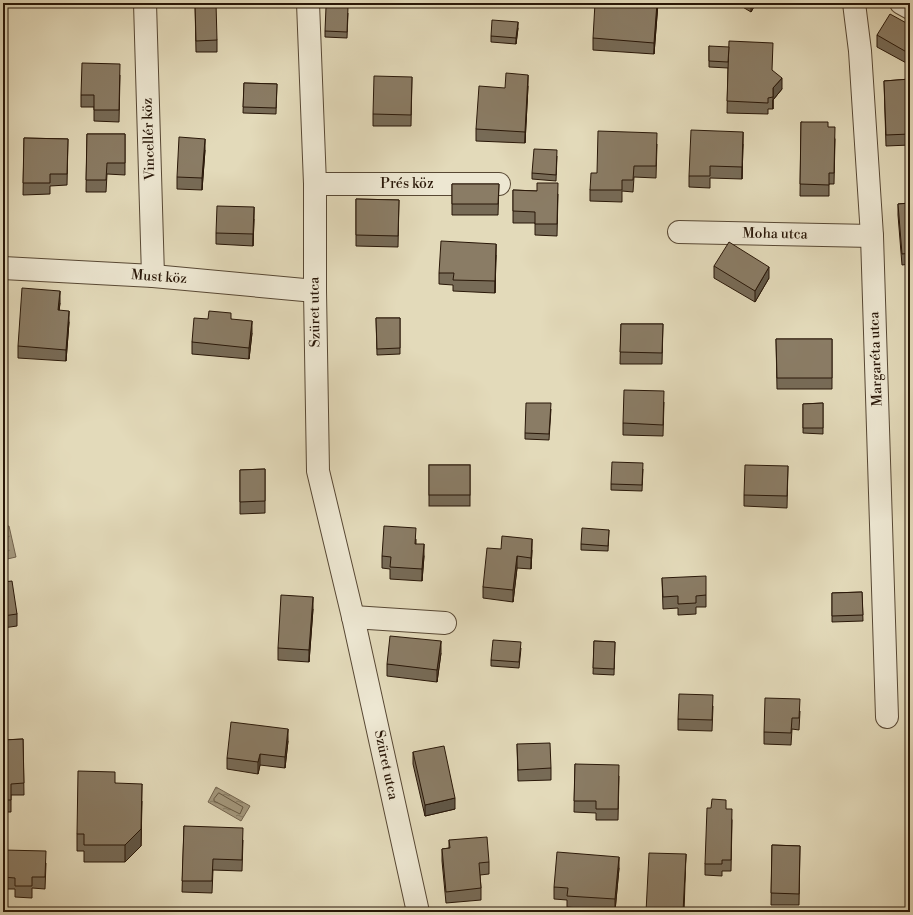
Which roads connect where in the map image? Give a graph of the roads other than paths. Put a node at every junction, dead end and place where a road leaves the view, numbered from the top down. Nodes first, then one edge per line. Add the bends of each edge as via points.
1 (145, 3) edge
2 (308, 3) edge
3 (854, 3) edge
4 (901, 3) edge
5 (910, 8) edge
6 (315, 184) junction
7 (499, 184) edge
8 (679, 232) dead end
9 (872, 236) junction
10 (3, 268) edge
11 (153, 276) junction
12 (314, 291) junction
13 (353, 617) junction
14 (445, 623) dead end
15 (887, 716) dead end
16 (418, 912) edge

1 - 11 street, Vincellér köz
2 - 6 street, Szüret utca
3 - 9 street, Margaréta utca via 860,51
4 - 5 street
6 - 7 street, Prés köz
6 - 12 street, Szüret utca
8 - 9 street, Moha utca
9 - 15 street, Margaréta utca
10 - 11 street, Must köz
11 - 12 street, Must köz
12 - 13 street, Szüret utca via 318,471
13 - 14 street
13 - 16 street, Szüret utca

